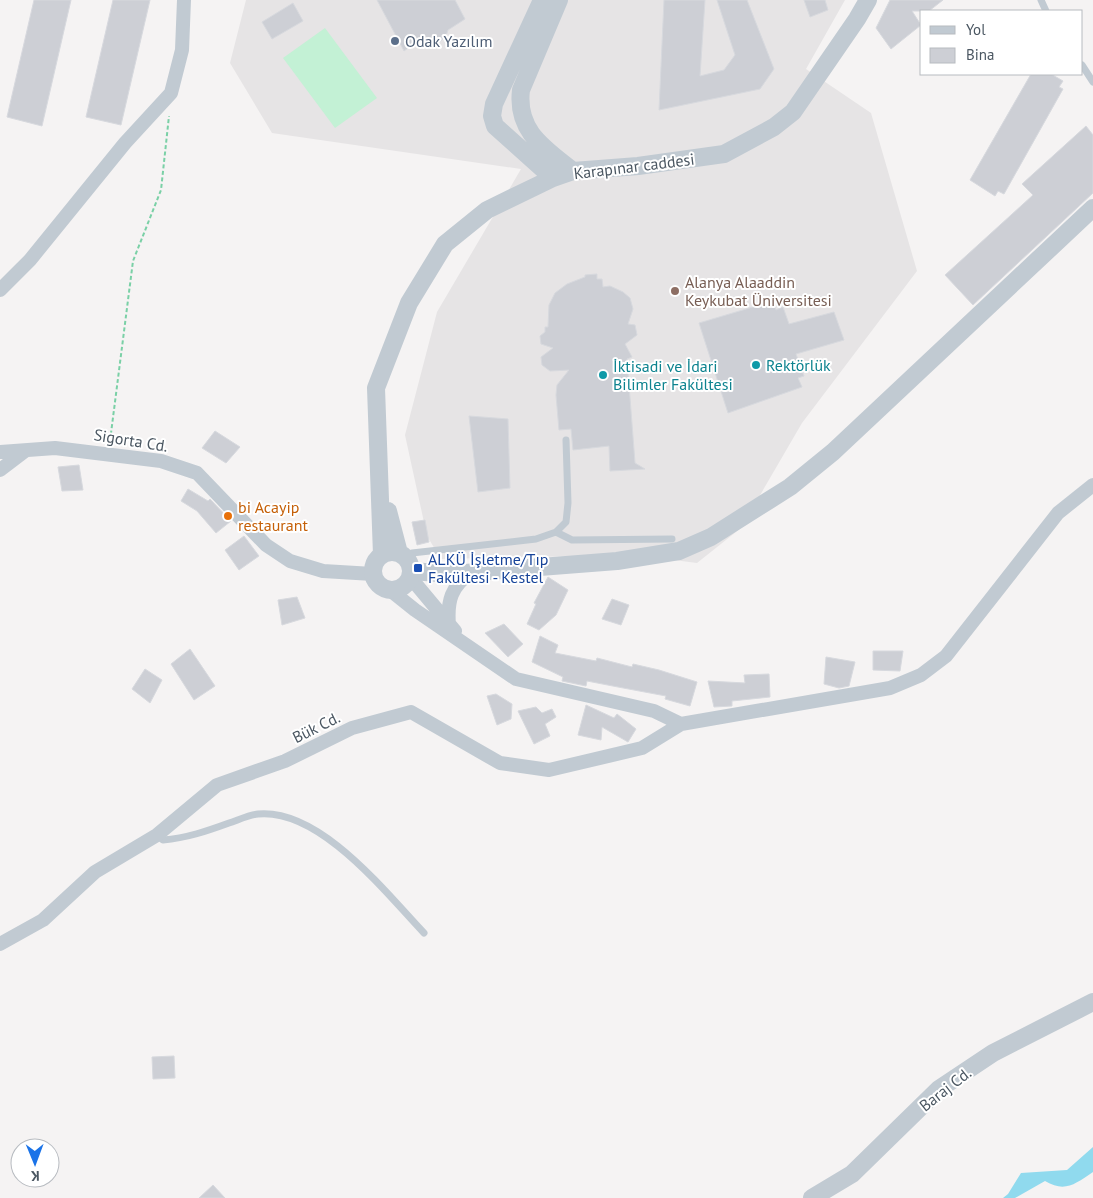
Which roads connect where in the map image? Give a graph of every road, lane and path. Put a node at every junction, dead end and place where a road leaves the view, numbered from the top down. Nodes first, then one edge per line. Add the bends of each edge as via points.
1 (184, 0) edge
2 (868, 0) edge
3 (544, 4) edge
4 (1083, 67) edge
5 (1093, 82) edge
6 (171, 93) junction
7 (573, 171) junction
8 (553, 178) junction
9 (1093, 208) edge
10 (0, 290) edge
11 (566, 440) dead end
12 (0, 443) edge
13 (25, 451) junction
14 (0, 452) edge
15 (109, 453) junction
16 (0, 470) edge
17 (1093, 485) edge
18 (556, 532) junction
19 (672, 539) dead end
20 (402, 563) junction
21 (472, 572) junction
22 (373, 574) junction
23 (390, 590) junction
24 (450, 624) junction
25 (469, 647) junction
26 (681, 724) junction
27 (157, 834) junction
28 (424, 933) dead end
29 (0, 944) edge
30 (1093, 1002) edge
31 (812, 1198) edge

1 - 6 street via 182,50
2 - 7 street, Karapınar caddesi via 793,112 774,127 724,154
3 - 7 street via 520,105 532,135
3 - 8 street via 494,104 492,116 495,126
4 - 5 lane
6 - 10 street via 125,143 30,260
6 - 15 path via 161,190 133,262
7 - 8 street, Karapınar caddesi
8 - 20 street, Karapınar caddesi via 487,210 445,244 409,303 376,388 381,481
9 - 21 street via 833,452 790,487 712,537 679,551 617,561
11 - 18 lane via 566,522
12 - 13 street
13 - 14 street, Sigorta Cd.
13 - 15 street, Sigorta Cd. via 54,448
13 - 16 street
15 - 22 street, Sigorta Cd. via 161,461 197,473 266,545 290,561 323,571
17 - 26 street via 1058,513 946,656 921,675 890,688
18 - 19 lane via 572,540
18 - 20 lane via 536,540 412,553
20 - 21 street via 432,574
20 - 22 street via 375,563
20 - 23 street via 402,587
20 - 24 street
21 - 24 street via 460,580 451,593 448,606
22 - 23 street via 379,585
23 - 25 street
24 - 25 street
25 - 26 street via 516,679 654,711
26 - 27 street, Bük Cd. via 642,748 549,770 500,763 411,712 352,728 285,762 217,785
27 - 28 lane via 163,840 186,838 257,814 296,821 351,855
27 - 29 street, Bük Cd. via 95,872 43,920
30 - 31 street, Baraj Cd. via 993,1053 938,1089 852,1174

